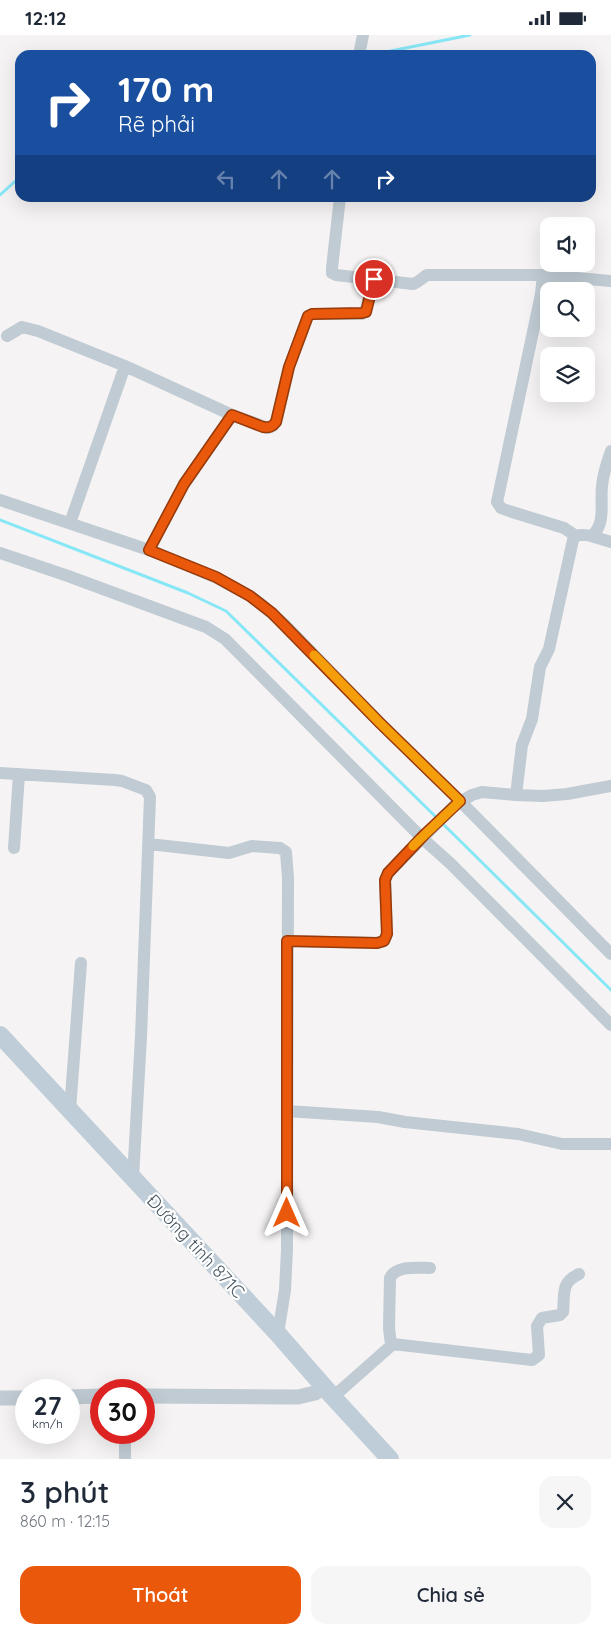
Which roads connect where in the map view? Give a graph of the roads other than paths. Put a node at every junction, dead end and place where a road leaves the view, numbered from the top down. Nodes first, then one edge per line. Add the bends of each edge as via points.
1 (363, 35) edge
2 (360, 50) edge
3 (339, 202) edge
4 (543, 275) junction
5 (374, 279) junction
6 (611, 281) edge
7 (7, 335) dead end
8 (125, 366) junction
9 (232, 415) junction
10 (611, 451) edge
11 (0, 499) edge
12 (70, 523) junction
13 (576, 536) junction
14 (590, 536) junction
15 (611, 542) edge
16 (149, 550) junction
17 (0, 553) edge
18 (0, 773) edge
19 (19, 774) junction
20 (611, 786) edge
21 (516, 795) junction
22 (458, 803) junction
23 (423, 836) junction
24 (149, 844) junction
25 (14, 848) dead end
26 (287, 941) junction
27 (611, 954) edge
28 (81, 963) dead end
29 (611, 1025) edge
30 (0, 1035) edge
31 (70, 1110) junction
32 (287, 1111) junction
33 (611, 1144) edge
34 (133, 1178) junction
35 (430, 1268) dead end
36 (579, 1273) dead end
37 (278, 1334) junction
38 (391, 1345) junction
39 (329, 1392) junction
40 (155, 1396) edge
41 (0, 1398) edge
42 (15, 1398) edge
43 (125, 1444) edge
44 (124, 1459) edge
45 (390, 1459) edge

1 - 2 street
3 - 5 street via 332,273
4 - 5 street via 427,275 414,284
4 - 6 street
4 - 13 street via 497,501 501,508
5 - 9 street via 366,312 308,316 289,367 273,426 263,427
7 - 8 street via 22,327 38,331
8 - 9 street
8 - 12 street
9 - 16 street via 184,484
10 - 14 street via 602,484 599,525
11 - 12 street
12 - 16 street
13 - 14 street
13 - 21 street via 549,649 540,667 530,725 522,745
14 - 15 street
16 - 22 street via 216,577 272,613
17 - 23 street via 216,633
18 - 19 street
19 - 24 street via 115,780 143,788 150,797
19 - 25 street
20 - 21 street via 567,794
21 - 22 street via 482,792
22 - 23 street
22 - 27 street
23 - 26 street via 386,877 387,934 384,941
23 - 29 street
24 - 26 street via 229,853 252,846 284,849 288,878
24 - 34 street
26 - 32 street
28 - 31 street
30 - 31 main road, Đường tỉnh 871C
31 - 34 main road, Đường tỉnh 871C
32 - 33 street via 378,1117 518,1134 562,1144
32 - 37 street via 287,1250
34 - 37 main road, Đường tỉnh 871C
35 - 38 street via 392,1273
36 - 38 street via 566,1283 563,1312 542,1318 537,1326 539,1355 535,1359
37 - 39 main road, Đường tỉnh 871C
38 - 39 street
39 - 40 street via 298,1397
39 - 45 main road, Đường tỉnh 871C
41 - 42 street
43 - 44 street

